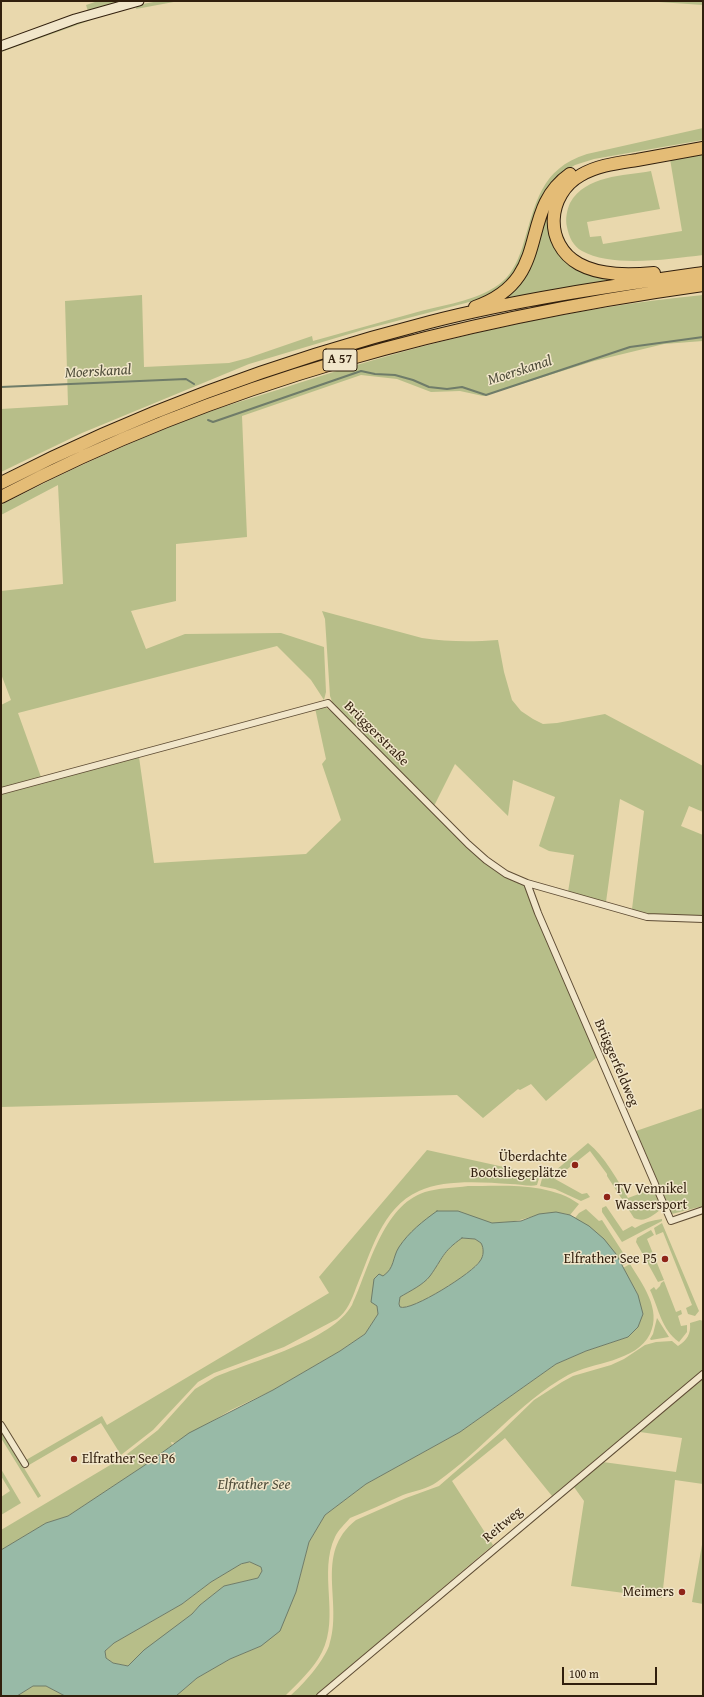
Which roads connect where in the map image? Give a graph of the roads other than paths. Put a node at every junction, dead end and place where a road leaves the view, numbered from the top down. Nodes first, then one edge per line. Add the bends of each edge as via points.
1 (139, 1) edge
2 (1, 46) edge
3 (703, 144) edge
4 (703, 148) edge
5 (703, 267) edge
6 (703, 273) edge
7 (703, 285) edge
8 (431, 322) junction
9 (1, 483) edge
10 (1, 497) edge
11 (1, 791) edge
12 (527, 883) junction
13 (703, 919) edge
14 (703, 1210) edge
15 (703, 1374) edge
16 (1, 1425) edge
17 (25, 1464) dead end
18 (320, 1696) edge

1 - 2 main road via 81,17
3 - 8 highway via 595,164 570,174 549,196 528,258 518,278 510,287 493,300
4 - 5 highway via 588,172 574,179 564,189 553,217 554,231 560,246 586,268 625,274
6 - 8 highway, A 57 via 613,285
7 - 10 highway, A 57 via 612,298 540,312 346,358 183,413
8 - 9 highway, A 57 via 285,364 180,402 99,435
11 - 12 street, Brüggerstraße via 328,703 486,860 506,874
12 - 13 street, Brüggerstraße via 647,917
12 - 14 street, Brüggerfeldweg via 671,1221
15 - 18 street, Reitweg
16 - 17 street

